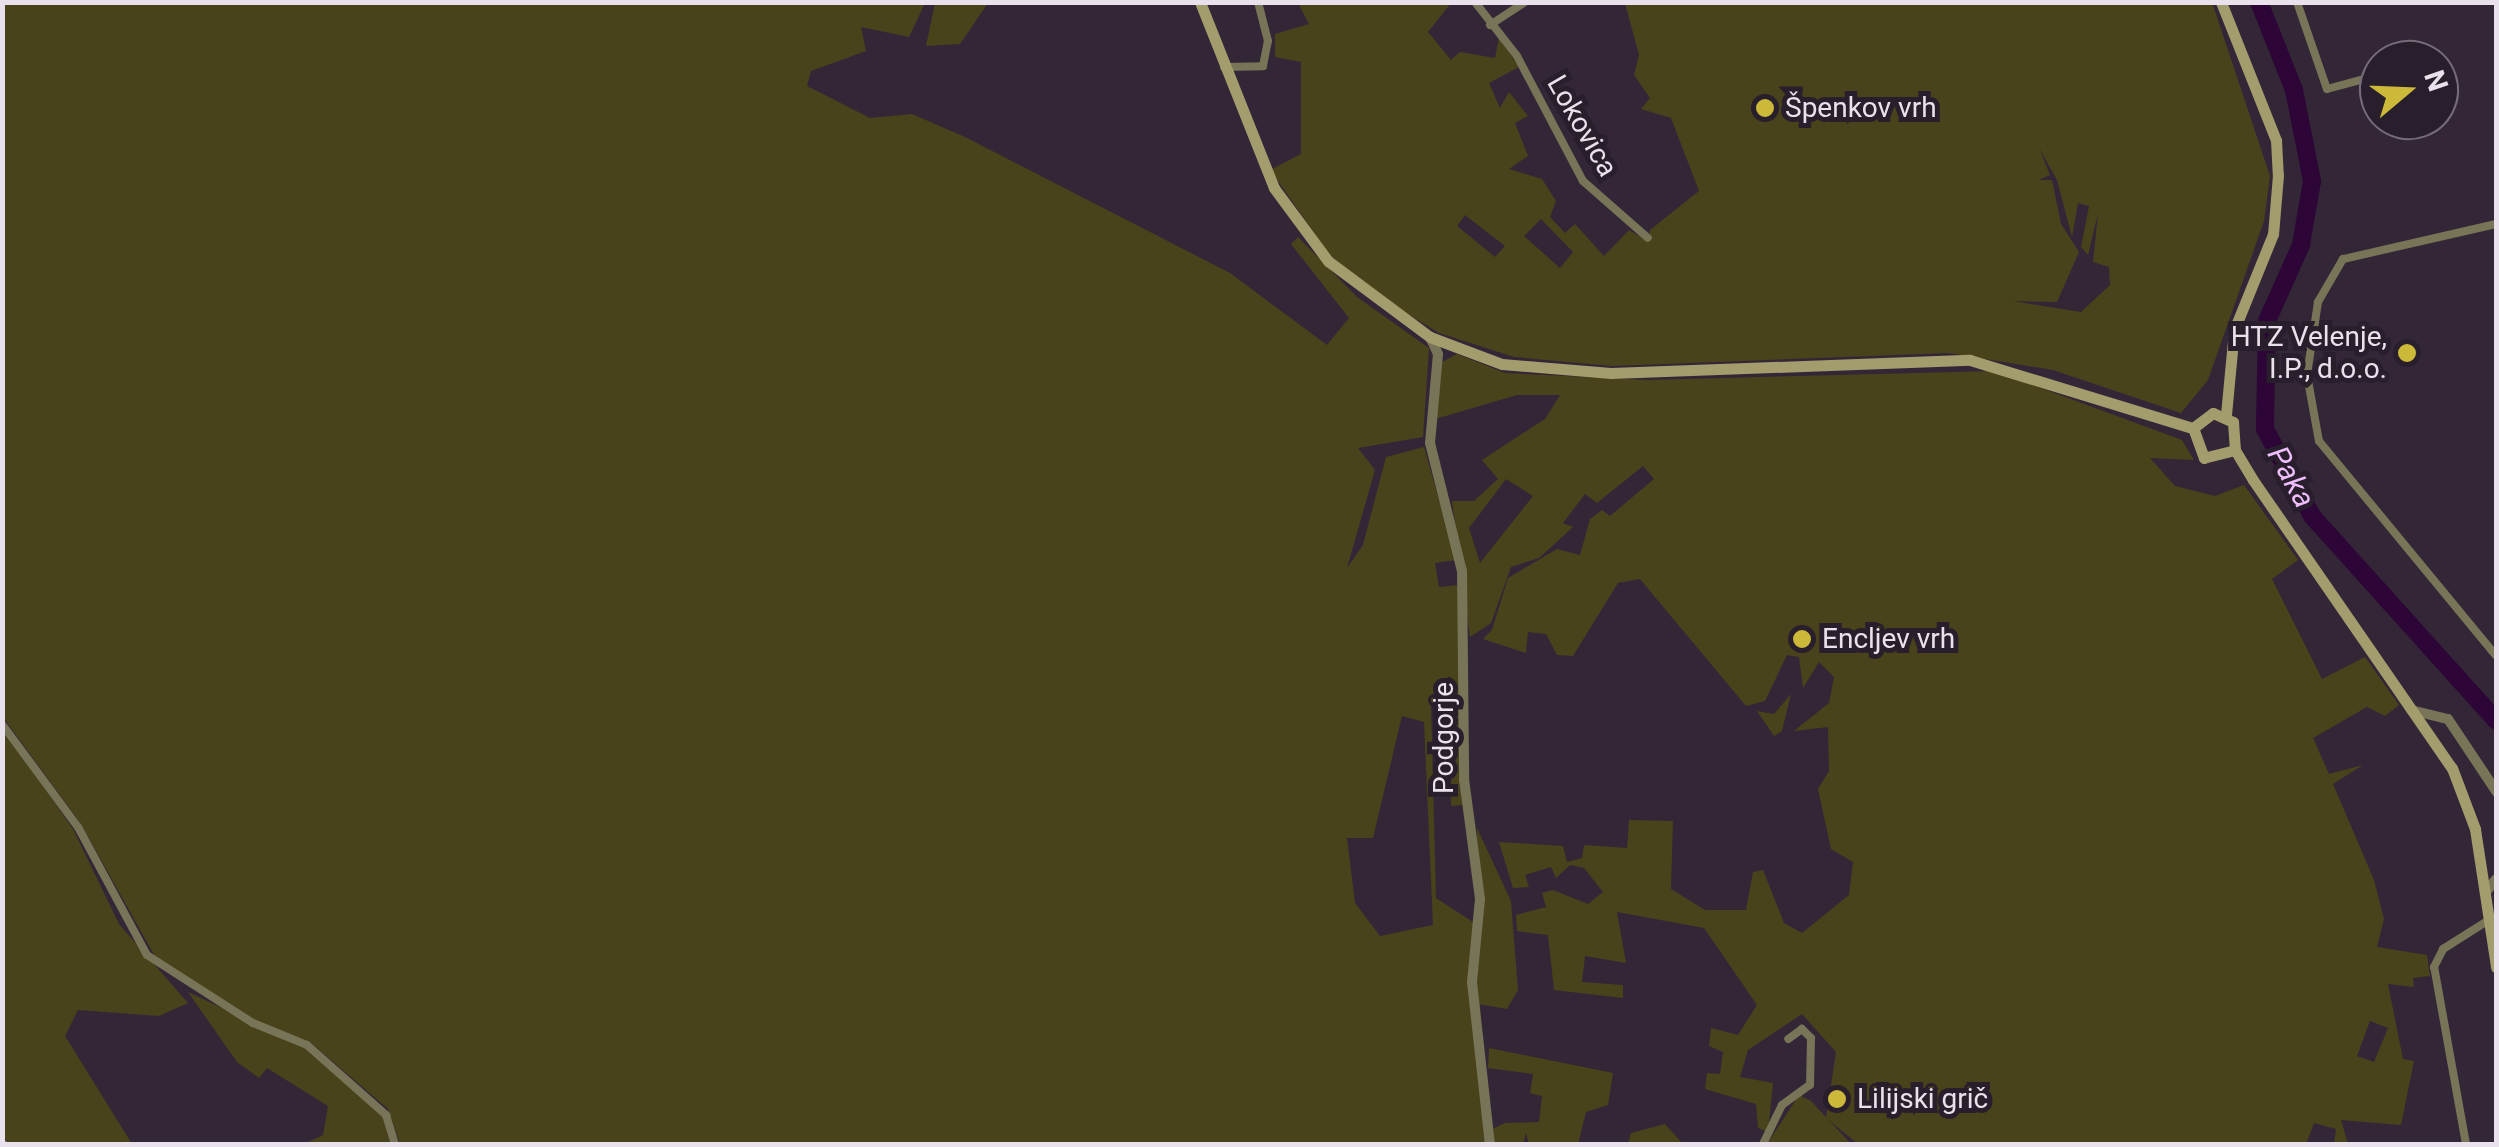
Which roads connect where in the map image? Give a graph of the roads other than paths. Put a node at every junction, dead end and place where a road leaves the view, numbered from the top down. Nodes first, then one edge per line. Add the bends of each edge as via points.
1 (1200, 2) edge
2 (1258, 2) edge
3 (1475, 2) edge
4 (1525, 2) edge
5 (2222, 2) edge
6 (2297, 2) edge
7 (1490, 25) junction
8 (1222, 67) junction
9 (2359, 80) edge
10 (2496, 224) edge
11 (1648, 238) dead end
12 (1430, 336) junction
13 (2226, 415) junction
14 (2193, 428) junction
15 (2235, 450) junction
16 (2496, 656) edge
17 (2412, 710) junction
18 (2, 724) edge
19 (2496, 791) edge
20 (2496, 879) edge
21 (2486, 892) junction
22 (2489, 920) junction
23 (2496, 967) edge
24 (1788, 1039) dead end
25 (395, 1144) edge
26 (1490, 1144) edge
27 (1763, 1144) edge
28 (2466, 1144) edge

1 - 8 main road
2 - 8 street via 1268,41 1262,66
3 - 7 street, Lokovica
4 - 7 street
5 - 13 main road via 2276,140 2278,175 2272,234 2234,330
6 - 9 street via 2327,89
7 - 11 street, Lokovica via 1583,181
8 - 12 main road via 1242,126 1304,232 1362,290
10 - 16 street via 2352,253 2328,280 2307,349 2320,441
12 - 14 main road via 1502,364 1611,373 1970,360
12 - 26 street, Podgorje via 1438,354 1430,443 1462,572 1464,779 1480,899 1472,982
13 - 14 main road via 2213,412
13 - 15 main road via 2238,431
14 - 15 main road via 2204,458
15 - 17 main road
17 - 19 street via 2448,720
17 - 21 main road via 2465,796
18 - 25 street via 78,827 147,955 252,1023 307,1045 386,1116
20 - 21 street
21 - 22 main road
22 - 23 main road
22 - 28 street via 2443,949 2434,968
24 - 27 street via 1802,1029 1811,1038 1810,1085 1782,1104

